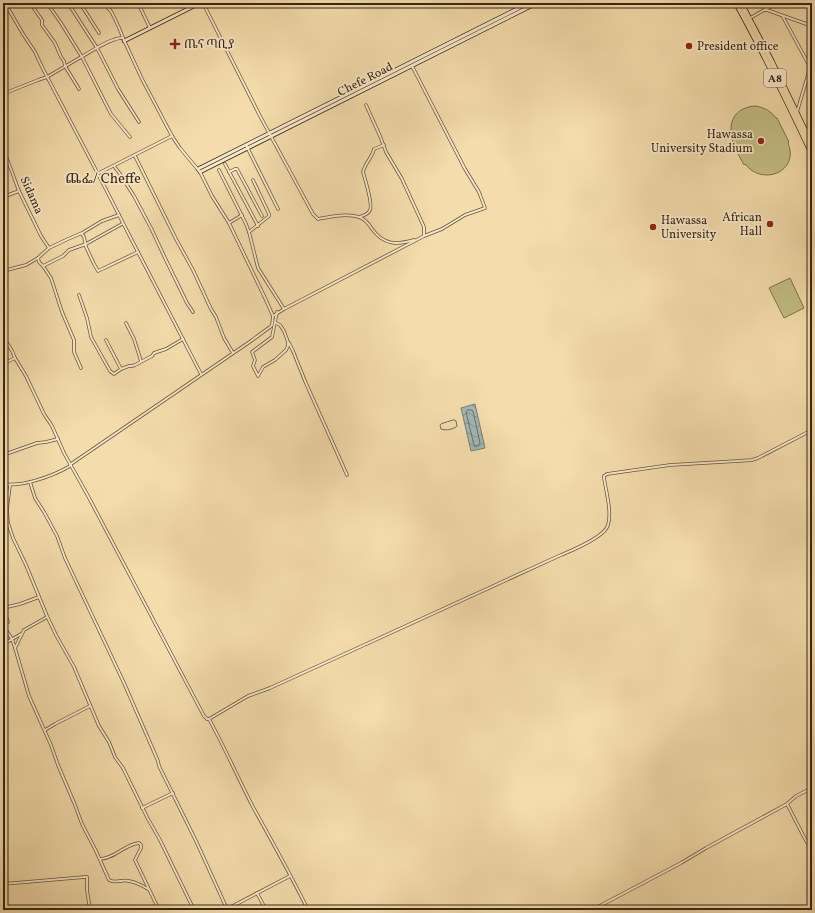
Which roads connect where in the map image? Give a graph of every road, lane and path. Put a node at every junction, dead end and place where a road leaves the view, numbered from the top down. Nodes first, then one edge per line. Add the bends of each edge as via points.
1 (5, 3) edge
2 (30, 3) edge
3 (47, 3) edge
4 (68, 3) edge
5 (80, 3) edge
6 (104, 3) edge
7 (138, 3) edge
8 (201, 3) edge
9 (530, 3) edge
10 (537, 3) edge
11 (736, 3) edge
12 (741, 3) edge
13 (774, 3) edge
14 (804, 3) edge
15 (812, 6) edge
16 (764, 10) junction
17 (783, 16) junction
18 (752, 17) dead end
19 (812, 26) edge
20 (150, 28) junction
21 (99, 34) dead end
22 (124, 40) junction
23 (97, 48) junction
24 (82, 57) junction
25 (812, 61) edge
26 (65, 66) junction
27 (412, 66) junction
28 (810, 66) junction
29 (47, 77) junction
30 (79, 89) dead end
31 (3, 94) edge
32 (366, 105) dead end
33 (797, 113) junction
34 (140, 122) dead end
35 (270, 135) junction
36 (172, 136) junction
37 (130, 137) dead end
38 (384, 145) junction
39 (812, 145) edge
40 (247, 147) junction
41 (3, 148) edge
42 (812, 154) edge
43 (135, 156) junction
44 (225, 164) dead end
45 (114, 166) junction
46 (219, 170) dead end
47 (199, 171) junction
48 (229, 172) junction
49 (97, 174) junction
50 (253, 180) dead end
51 (19, 191) junction
52 (3, 197) edge
53 (278, 209) dead end
54 (118, 215) junction
55 (242, 215) junction
56 (262, 216) dead end
57 (359, 217) junction
58 (229, 222) junction
59 (123, 223) junction
60 (258, 226) junction
61 (249, 232) junction
62 (82, 233) junction
63 (424, 236) junction
64 (417, 240) junction
65 (86, 244) junction
66 (49, 248) junction
67 (138, 252) junction
68 (38, 258) junction
69 (43, 266) junction
70 (3, 271) edge
71 (79, 295) dead end
72 (284, 309) junction
73 (193, 312) dead end
74 (277, 312) junction
75 (273, 316) junction
76 (126, 323) dead end
77 (276, 323) junction
78 (3, 336) edge
79 (183, 339) junction
80 (106, 340) dead end
81 (288, 342) junction
82 (233, 353) junction
83 (15, 358) junction
84 (142, 361) junction
85 (3, 364) edge
86 (82, 368) dead end
87 (121, 369) junction
88 (201, 374) junction
89 (812, 430) edge
90 (58, 439) junction
91 (3, 455) edge
92 (71, 464) junction
93 (347, 475) dead end
94 (30, 482) junction
95 (3, 484) edge
96 (10, 485) junction
97 (39, 598) junction
98 (3, 608) edge
99 (47, 617) junction
100 (8, 622) dead end
101 (3, 628) edge
102 (22, 634) junction
103 (12, 639) junction
104 (3, 642) edge
105 (15, 648) junction
106 (90, 706) junction
107 (209, 719) junction
108 (45, 731) junction
109 (812, 788) edge
110 (173, 793) junction
111 (787, 804) junction
112 (142, 808) junction
113 (812, 851) edge
114 (100, 859) junction
115 (290, 876) junction
116 (3, 884) edge
117 (148, 889) junction
118 (257, 893) junction
119 (158, 907) junction
120 (231, 909) edge
121 (90, 910) edge
122 (159, 910) edge
123 (163, 910) edge
124 (194, 910) edge
125 (226, 910) edge
126 (266, 910) edge
127 (308, 910) edge
128 (592, 910) edge

1 - 29 street
2 - 26 street via 58,48
3 - 24 street
4 - 23 street
5 - 21 street
6 - 22 street via 112,12
7 - 20 street
8 - 20 street
8 - 35 street
9 - 35 street, Chefe Road
10 - 27 street, Chefe Road
11 - 42 highway, A8
12 - 33 highway, A8
13 - 16 street
14 - 15 street
16 - 17 street
16 - 18 street
17 - 19 street
17 - 28 street
20 - 22 street
22 - 23 street via 121,37
22 - 36 street
23 - 24 street
23 - 34 street via 118,89
24 - 26 street
24 - 37 street via 111,114
25 - 28 street
26 - 29 street
26 - 30 street
27 - 35 street, Chefe Road
27 - 63 street via 485,208
28 - 33 street
29 - 31 street
29 - 49 street
32 - 38 street
33 - 39 highway, A8
35 - 40 street, Chefe Road
35 - 57 street via 317,219
36 - 43 street
36 - 47 street
38 - 57 street via 374,149 364,169 371,207 368,213
38 - 63 street via 425,228
40 - 47 street, Chefe Road
40 - 53 street
41 - 51 street, Sidama
43 - 45 street
43 - 82 street
44 - 48 street
45 - 49 street
45 - 73 street via 134,196
46 - 55 street
47 - 58 street
48 - 56 street via 237,170
48 - 60 street
49 - 54 street
50 - 60 street via 269,214
51 - 52 street
51 - 66 street, Sidama
54 - 59 street
54 - 62 street
55 - 58 street
55 - 61 street
57 - 64 street via 368,222 377,236 383,240 404,243
58 - 75 street
59 - 65 street
59 - 67 street
60 - 61 street
61 - 72 street via 258,268
62 - 65 street
62 - 66 street
63 - 64 street
64 - 72 street
65 - 67 street via 98,271
65 - 69 street via 68,250 63,256
66 - 68 street
67 - 79 street
68 - 69 street
68 - 70 street via 26,265
69 - 86 street via 56,291 74,340 74,352
71 - 87 street via 91,337 110,371 114,374
72 - 74 street
74 - 75 street
74 - 77 street
75 - 82 street via 270,327
76 - 84 street
77 - 81 street via 284,331
77 - 81 street via 272,337 252,352 258,376 263,367 286,350
78 - 83 street
79 - 84 street
79 - 88 street
80 - 87 street
81 - 93 street
82 - 88 street
83 - 85 street
83 - 90 street
84 - 87 street
88 - 92 street
89 - 107 street via 752,460 670,465 607,474 604,478 609,523 596,537 562,555 248,696
90 - 91 street via 37,443
90 - 92 street
92 - 94 street via 57,473
92 - 107 street via 204,716
94 - 96 street
94 - 110 street via 34,498 57,536
95 - 96 street
96 - 97 street via 8,523
97 - 98 street
97 - 99 street
98 - 100 street
99 - 102 street via 26,628
99 - 106 street via 74,667
101 - 103 street
102 - 103 street
102 - 105 street
103 - 104 street
103 - 105 street
105 - 108 street via 29,696
106 - 108 street
106 - 112 street
107 - 115 street
108 - 114 street via 82,824
109 - 111 street
110 - 112 street
110 - 125 street
111 - 113 street
111 - 128 street
112 - 124 street
114 - 117 street via 111,881 129,881
114 - 117 street via 139,843 141,848 134,860
115 - 118 street
115 - 127 street
116 - 121 street via 86,877
117 - 119 street
118 - 120 street
118 - 126 street
119 - 122 street
119 - 123 street
120 - 125 street

